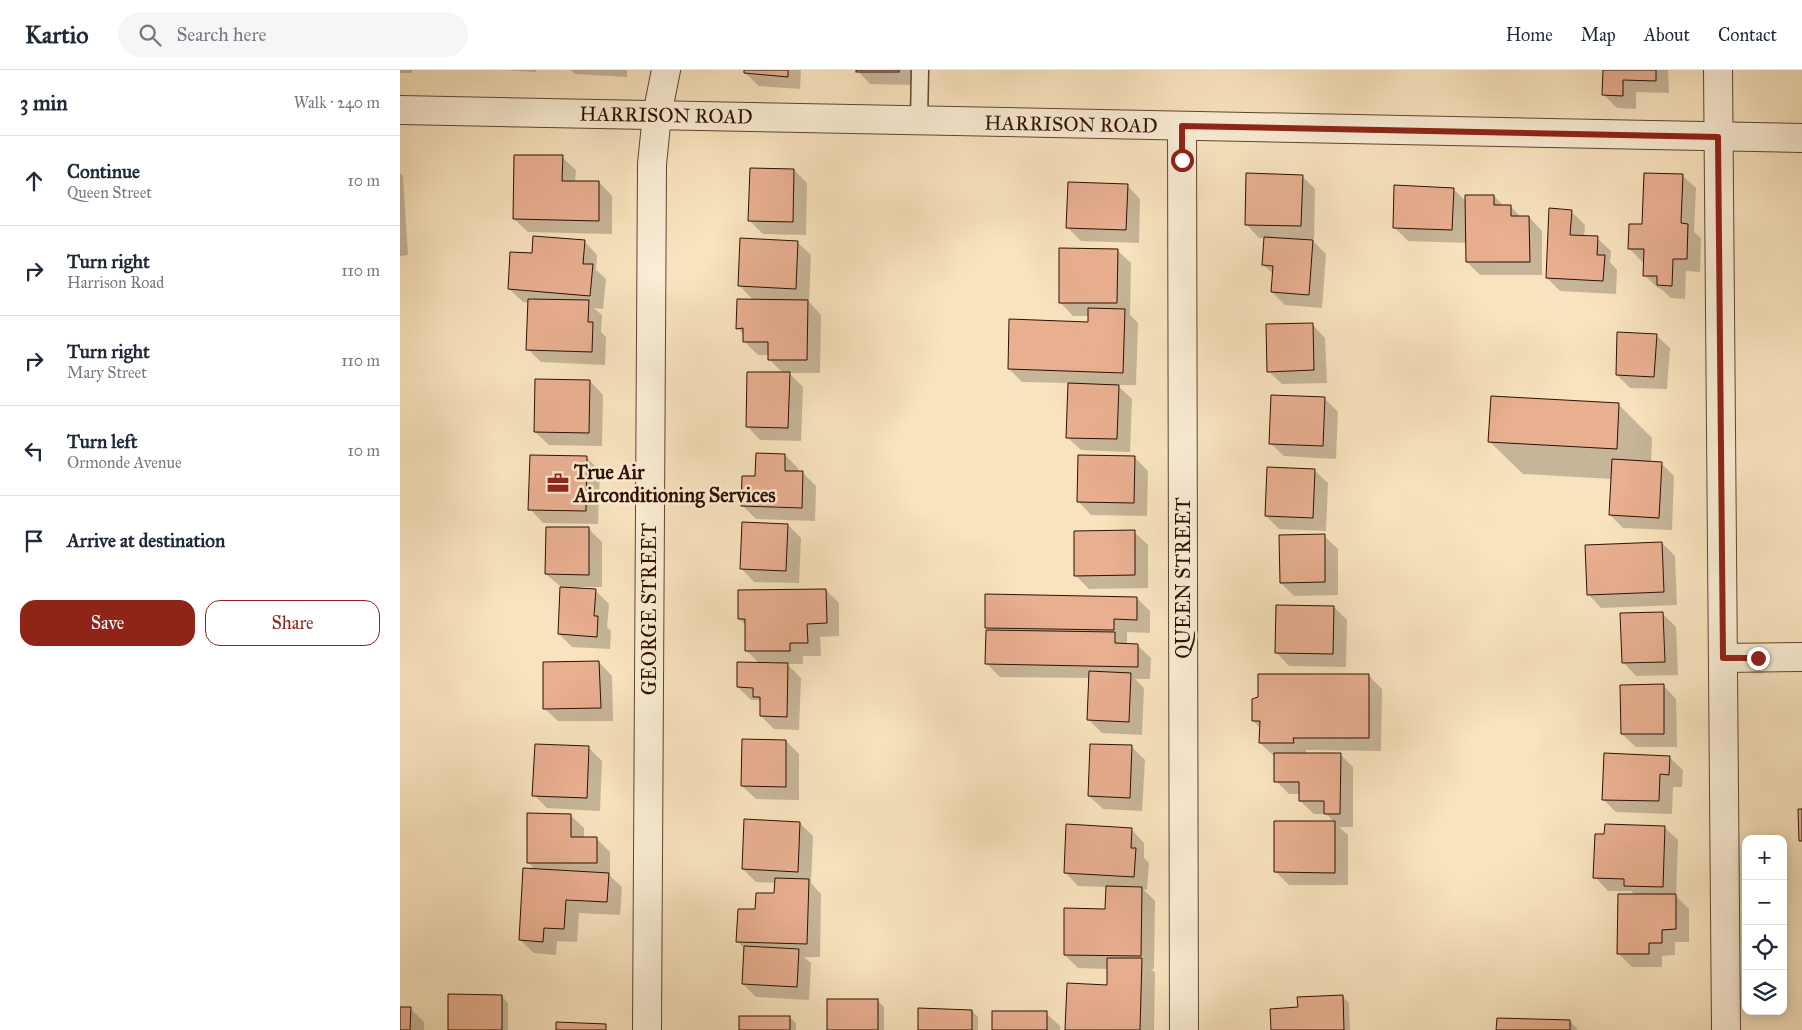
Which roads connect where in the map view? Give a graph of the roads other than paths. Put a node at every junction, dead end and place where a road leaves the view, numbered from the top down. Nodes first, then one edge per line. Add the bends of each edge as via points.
1 (666, 70) edge
2 (920, 70) edge
3 (1718, 70) edge
4 (400, 110) edge
5 (657, 115) junction
6 (919, 121) junction
7 (1182, 126) junction
8 (1718, 137) junction
9 (1802, 138) edge
10 (1802, 657) edge
11 (1723, 658) junction
12 (647, 1030) edge
13 (1184, 1030) edge
14 (1726, 1030) edge

1 - 5 street, GEORGE STREET
2 - 6 lane
3 - 8 street
4 - 5 street, HARRISON ROAD
5 - 6 street, HARRISON ROAD
5 - 12 street, GEORGE STREET via 652,174
6 - 7 street, HARRISON ROAD
7 - 8 street, HARRISON ROAD
7 - 13 street, QUEEN STREET
8 - 9 street, HARRISON ROAD
8 - 11 street
10 - 11 street
11 - 14 street

